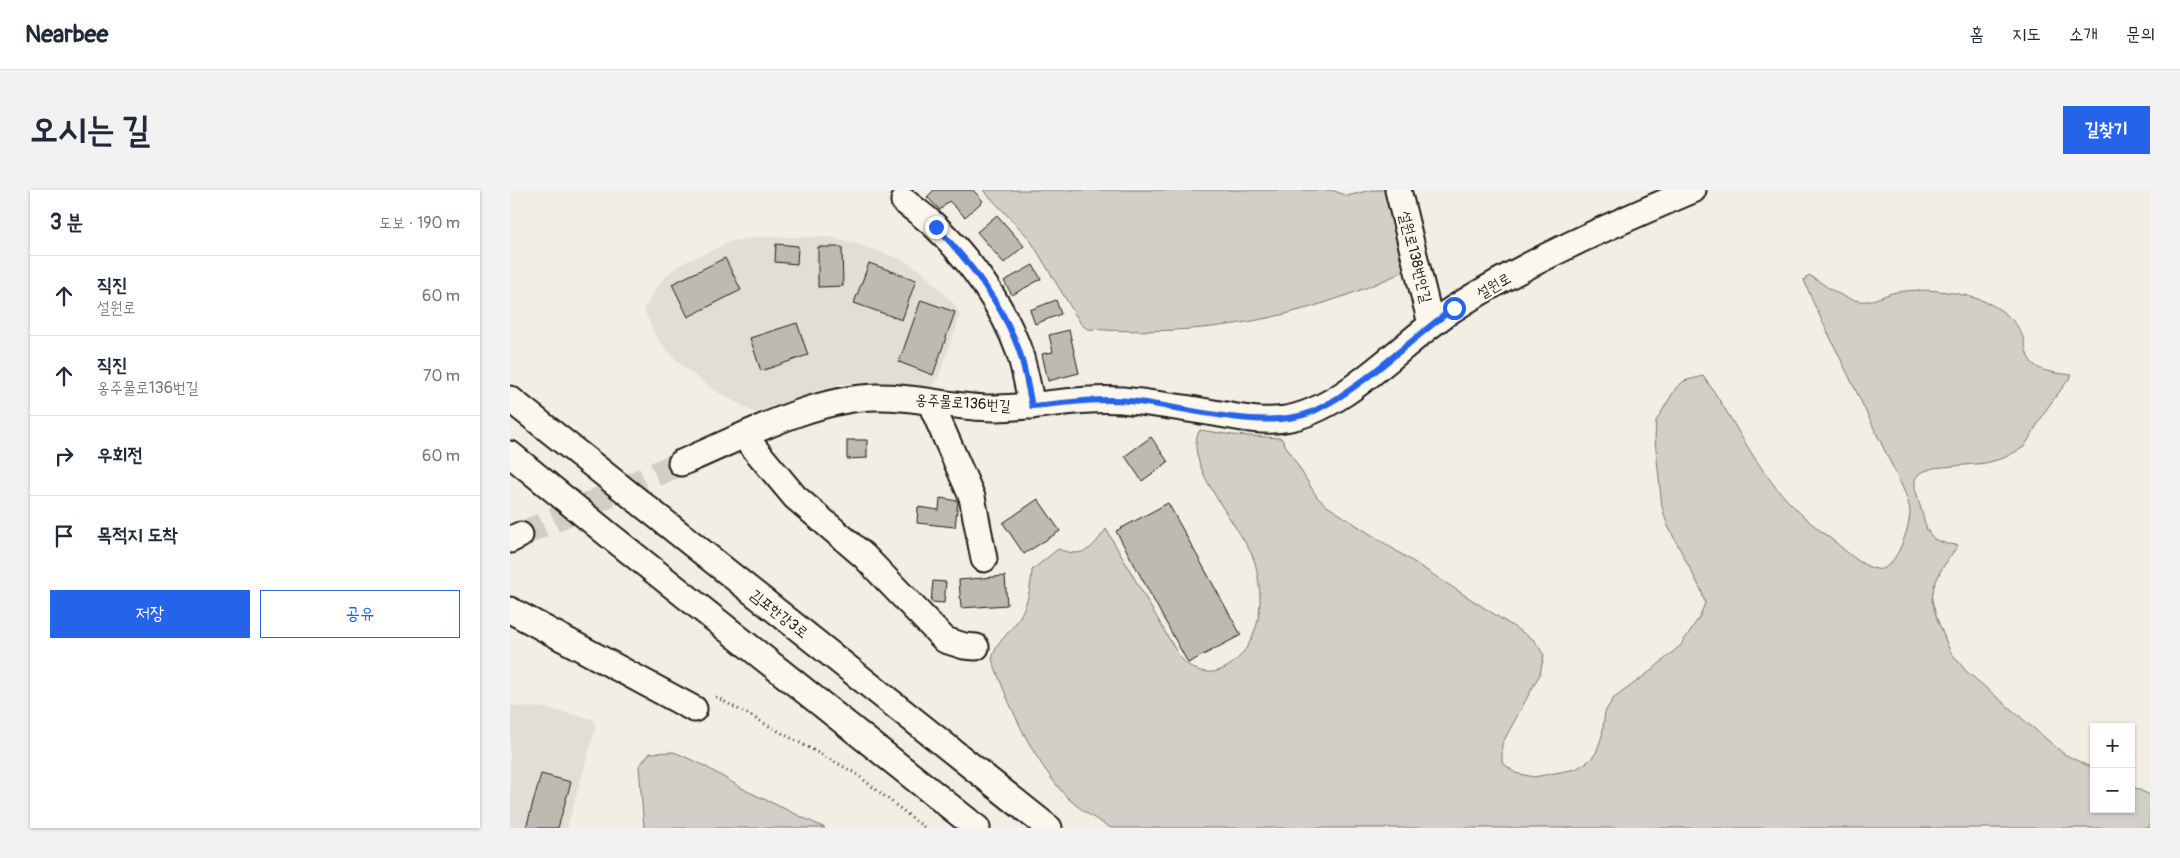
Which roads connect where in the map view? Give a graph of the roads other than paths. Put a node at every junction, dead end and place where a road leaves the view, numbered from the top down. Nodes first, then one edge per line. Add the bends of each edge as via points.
1 (1398, 190) edge
2 (1693, 190) edge
3 (904, 201) dead end
4 (1431, 324) junction
5 (510, 399) edge
6 (930, 402) junction
7 (1032, 406) junction
8 (1285, 419) joint
9 (744, 436) junction
10 (510, 454) edge
11 (681, 463) tunnel mouth
12 (984, 559) dead end
13 (510, 610) edge
14 (976, 647) dead end
15 (703, 702) road end
16 (977, 828) edge
17 (1049, 828) edge

1 - 4 street, 설원로138번안길
2 - 4 street, 설원로 via 1563,248
3 - 7 street via 951,242 1004,316 1019,351
4 - 8 street, 설원로 via 1333,400 1312,412
5 - 17 street, 김포한강3로
6 - 7 street, 옹주물로136번길 via 993,408
6 - 9 street, 옹주물로136번길 via 880,397 834,402
6 - 12 street via 972,497
7 - 8 street, 옹주물로136번길 via 1108,399 1240,418
9 - 11 street, 옹주물로136번길
9 - 14 street via 795,497 864,556 945,640
10 - 16 street
13 - 15 street

